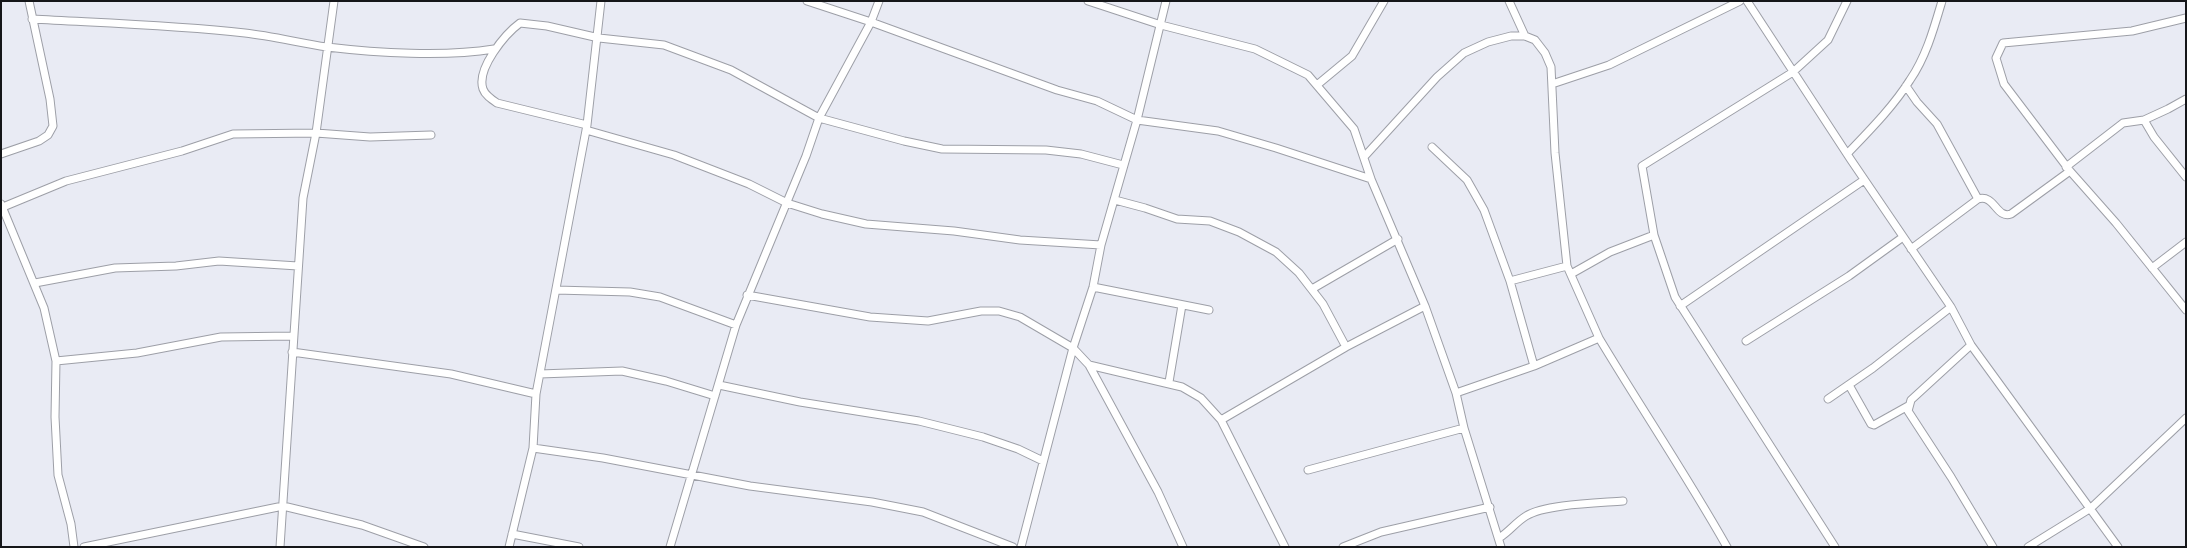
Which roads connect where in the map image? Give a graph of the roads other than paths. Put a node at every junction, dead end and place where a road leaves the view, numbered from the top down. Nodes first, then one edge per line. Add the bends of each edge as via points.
1 (29, 1) edge
2 (334, 1) edge
3 (602, 1) edge
4 (807, 1) edge
5 (879, 1) edge
6 (1088, 1) edge
7 (1166, 1) edge
8 (1384, 1) edge
9 (1509, 1) edge
10 (1740, 1) edge
11 (1746, 1) edge
12 (1847, 1) edge
13 (1942, 1) edge
14 (2186, 18) edge
15 (32, 19) junction
16 (871, 22) junction
17 (1162, 25) junction
18 (1525, 36) junction
19 (599, 38) junction
20 (327, 47) junction
21 (494, 49) junction
22 (1793, 72) junction
23 (1552, 84) junction
24 (1317, 85) junction
25 (1906, 86) junction
26 (2186, 98) edge
27 (819, 118) junction
28 (1137, 120) junction
29 (2144, 120) junction
30 (587, 127) junction
31 (316, 133) junction
32 (431, 135) dead end
33 (1432, 147) dead end
34 (1, 154) edge
35 (1847, 154) junction
36 (1364, 157) junction
37 (1123, 165) junction
38 (2068, 169) junction
39 (2186, 177) edge
40 (1371, 179) junction
41 (1864, 180) junction
42 (1978, 199) junction
43 (1115, 200) junction
44 (787, 203) junction
45 (2, 205) edge
46 (1654, 235) junction
47 (1903, 237) junction
48 (1398, 239) junction
49 (2186, 242) edge
50 (1101, 245) junction
51 (1911, 249) junction
52 (298, 266) junction
53 (1567, 266) junction
54 (2152, 268) junction
55 (1571, 274) junction
56 (1510, 281) junction
57 (35, 283) junction
58 (1093, 287) junction
59 (1312, 289) junction
60 (556, 290) junction
61 (747, 295) junction
62 (1182, 305) junction
63 (1425, 306) junction
64 (1680, 306) junction
65 (1951, 307) junction
66 (1209, 310) dead end
67 (2186, 310) edge
68 (736, 325) junction
69 (293, 336) junction
70 (1599, 338) junction
71 (1746, 342) dead end
72 (1971, 345) junction
73 (1346, 347) junction
74 (1073, 348) junction
75 (292, 352) junction
76 (56, 361) junction
77 (1090, 365) junction
78 (1534, 366) junction
79 (540, 374) junction
80 (1169, 382) junction
81 (718, 385) junction
82 (1849, 385) junction
83 (1456, 393) junction
84 (536, 394) junction
85 (715, 396) junction
86 (1828, 400) dead end
87 (1908, 406) junction
88 (2186, 418) edge
89 (1221, 420) junction
90 (1464, 428) junction
91 (533, 448) junction
92 (1043, 461) junction
93 (1308, 470) dead end
94 (691, 476) junction
95 (1623, 501) dead end
96 (283, 506) junction
97 (1490, 507) junction
98 (2091, 508) junction
99 (512, 534) junction
100 (1499, 538) junction
101 (74, 547) edge
102 (84, 547) edge
103 (280, 547) edge
104 (424, 547) edge
105 (508, 547) edge
106 (579, 547) edge
107 (670, 547) edge
108 (1013, 547) edge
109 (1021, 547) edge
110 (1183, 547) edge
111 (1285, 547) edge
112 (1343, 547) edge
113 (1502, 547) edge
114 (1727, 547) edge
115 (1835, 547) edge
116 (1993, 547) edge
117 (2028, 547) edge
118 (2118, 547) edge

1 - 15 street
2 - 20 street
3 - 19 street
4 - 16 street
5 - 16 street
6 - 17 street
7 - 17 street
8 - 24 street via 1352,56
9 - 18 street
10 - 23 street via 1610,65
11 - 22 street
12 - 22 street via 1828,40
13 - 25 street via 1929,44
14 - 38 street via 2132,31 2003,42 1996,58 2004,84
15 - 20 street via 237,33
15 - 34 street via 53,126 39,141
16 - 27 street
16 - 28 street via 1057,90 1097,101
17 - 24 street via 1255,49 1308,75
17 - 28 street
18 - 23 street via 1535,40 1545,53
18 - 36 street via 1488,42 1464,54 1437,77
19 - 21 street via 547,26 520,24
19 - 27 street via 664,45 731,70
19 - 30 street
20 - 21 street via 389,52
20 - 31 street
21 - 30 street via 482,82 491,99
22 - 35 street
22 - 46 street via 1642,166
23 - 53 street via 1555,153
24 - 36 street via 1354,128
25 - 35 street
25 - 42 street via 1937,124
26 - 29 street
27 - 37 street via 942,149 1046,150 1081,154
27 - 44 street
28 - 37 street
28 - 40 street via 1218,131
29 - 38 street via 2123,123
29 - 39 street
30 - 44 street via 749,184
30 - 60 street
31 - 32 street via 370,137
31 - 45 street via 233,134 182,151 66,181
31 - 52 street via 304,198
33 - 56 street via 1467,180 1479,199
35 - 41 street
36 - 40 street
37 - 43 street
38 - 42 street via 2006,216 1990,200
38 - 54 street
40 - 48 street
41 - 47 street
41 - 64 street
42 - 51 street
43 - 50 street
43 - 59 street via 1176,219 1210,221 1239,232 1276,252
44 - 50 street via 866,224
44 - 61 street
45 - 57 street
46 - 55 street via 1605,255
46 - 64 street
47 - 51 street
47 - 71 street
48 - 59 street
48 - 63 street
49 - 54 street
50 - 58 street
51 - 65 street
52 - 57 street via 219,261 115,268
52 - 69 street
53 - 55 street
53 - 56 street
54 - 67 street
55 - 70 street
56 - 78 street
57 - 76 street
58 - 62 street
58 - 74 street
59 - 73 street
60 - 68 street via 630,292 660,297
60 - 79 street
61 - 68 street
61 - 74 street via 870,317 928,321 981,311 999,311 1020,317
62 - 66 street
62 - 80 street
63 - 73 street
63 - 83 street
64 - 115 street
65 - 72 street
65 - 82 street
68 - 81 street
69 - 75 street
69 - 76 street via 221,337 137,353
70 - 78 street
70 - 114 street
72 - 87 street
72 - 98 street
73 - 89 street
74 - 77 street
74 - 92 street
75 - 84 street via 451,374
75 - 96 street
76 - 101 street via 58,475
77 - 80 street
77 - 110 street via 1158,492
78 - 83 street
79 - 84 street
79 - 85 street via 622,371
80 - 89 street via 1201,398
81 - 85 street
81 - 92 street via 800,402 920,420 983,437
82 - 86 street
82 - 87 street via 1871,424
83 - 90 street
84 - 91 street
85 - 94 street
87 - 116 street via 1908,412 1952,477
88 - 98 street
89 - 111 street
90 - 93 street
90 - 97 street
91 - 94 street
91 - 99 street
92 - 109 street
94 - 107 street
94 - 108 street via 923,512
95 - 100 street via 1540,510 1525,516
96 - 102 street
96 - 103 street
96 - 104 street via 362,525
97 - 100 street
97 - 112 street via 1381,532
98 - 117 street
98 - 118 street
99 - 105 street
99 - 106 street
100 - 113 street

